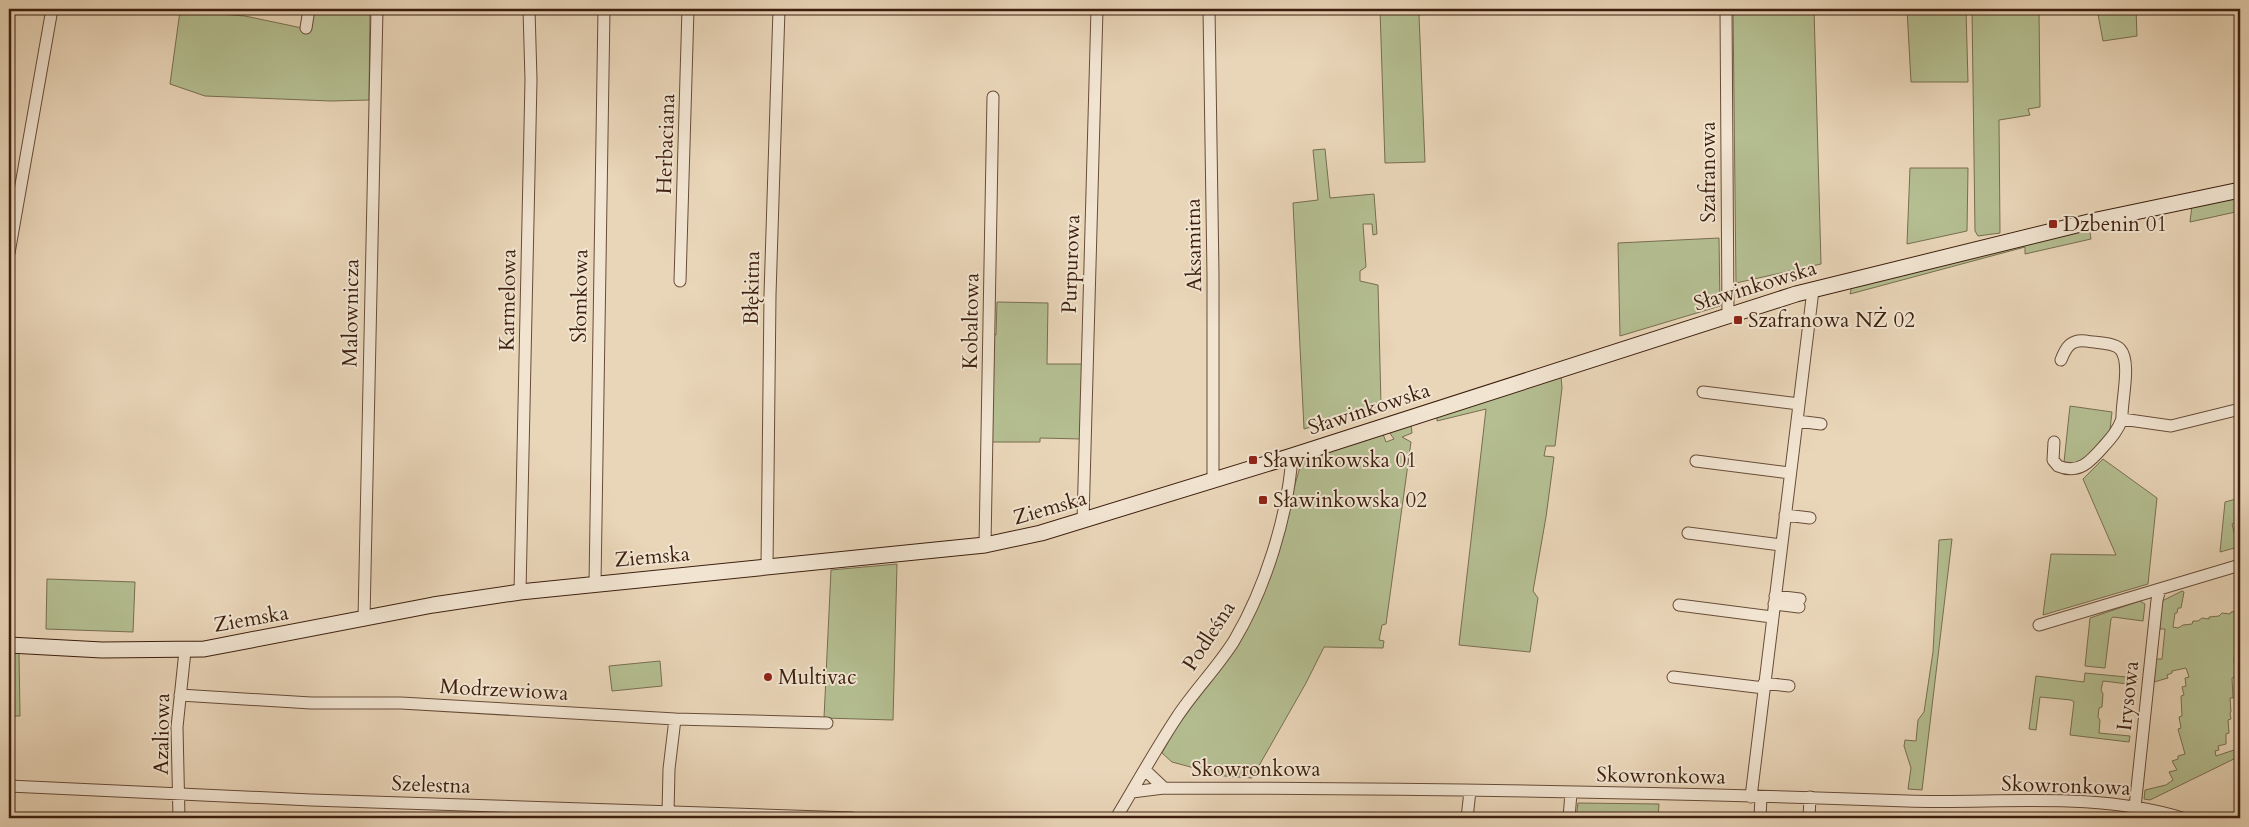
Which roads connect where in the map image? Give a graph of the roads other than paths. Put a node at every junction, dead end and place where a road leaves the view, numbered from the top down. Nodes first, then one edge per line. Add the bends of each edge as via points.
1 (52, 9) edge
2 (309, 9) edge
3 (377, 9) edge
4 (529, 9) edge
5 (604, 9) edge
6 (688, 9) edge
7 (779, 9) edge
8 (1097, 9) edge
9 (1209, 9) edge
10 (1726, 9) edge
11 (306, 28) dead end
12 (993, 97) dead end
13 (2240, 190) edge
14 (9, 253) edge
15 (680, 281) dead end
16 (1813, 290) junction
17 (1728, 315) junction
18 (2061, 360) dead end
19 (1703, 392) dead end
20 (1799, 404) junction
21 (2240, 409) edge
22 (2122, 419) junction
23 (1796, 425) junction
24 (1821, 428) dead end
25 (2054, 442) dead end
26 (1292, 456) junction
27 (1696, 461) dead end
28 (1790, 473) junction
29 (1213, 480) junction
30 (1785, 512) junction
31 (1810, 515) dead end
32 (1083, 521) junction
33 (1688, 534) dead end
34 (985, 545) junction
35 (1781, 545) junction
36 (2240, 565) edge
37 (767, 568) junction
38 (595, 584) junction
39 (2160, 589) junction
40 (520, 592) junction
41 (1774, 600) junction
42 (1800, 603) dead end
43 (1679, 605) dead end
44 (1772, 617) junction
45 (364, 619) junction
46 (2040, 625) dead end
47 (9, 645) edge
48 (185, 651) junction
49 (1673, 677) dead end
50 (1764, 686) junction
51 (1789, 686) dead end
52 (180, 695) junction
53 (675, 719) junction
54 (827, 723) dead end
55 (1145, 770) junction
56 (9, 786) edge
57 (1164, 788) junction
58 (1470, 791) junction
59 (1132, 792) junction
60 (179, 793) junction
61 (1571, 793) junction
62 (1756, 797) junction
63 (1810, 797) junction
64 (2134, 807) junction
65 (668, 813) junction
66 (2162, 815) edge
67 (179, 818) edge
68 (852, 818) edge
69 (1116, 818) edge
70 (1467, 818) edge
71 (1569, 818) edge
72 (1760, 818) edge
73 (1808, 818) edge
74 (2182, 818) edge

1 - 14 street
2 - 11 street
3 - 45 street, Malownicza
4 - 40 street, Karmelowa via 531,80
5 - 38 street, Słomkowa
6 - 15 street, Herbaciana
7 - 37 street, Błękitna via 770,295
8 - 32 street, Purpurowa
9 - 29 street, Aksamitna
10 - 17 street, Szafranowa
12 - 34 street, Kobaltowa
13 - 16 street, Sławinkowska via 2097,220
16 - 17 street, Sławinkowska
16 - 20 street
17 - 26 street, Sławinkowska
18 - 22 street via 2065,348 2080,340 2120,349 2126,365
19 - 20 street
20 - 23 street
21 - 22 street via 2171,426
22 - 25 street via 2115,433 2089,463 2075,470 2058,466 2053,460
23 - 24 street
23 - 28 street
26 - 29 street, Ziemska
26 - 55 street, Podleśna via 1281,522 1248,614 1233,641 1177,716
27 - 28 street
28 - 30 street
29 - 32 street, Ziemska
30 - 31 street
30 - 35 street
32 - 34 street, Ziemska via 1041,534
33 - 35 street
34 - 37 street, Ziemska
35 - 41 street
36 - 39 street
37 - 38 street, Ziemska
38 - 40 street, Ziemska
39 - 46 street
39 - 64 street, Irysowa
40 - 45 street, Ziemska
41 - 42 street
41 - 44 street
43 - 44 street
44 - 50 street
45 - 48 street, Ziemska via 234,645
47 - 48 street, Ziemska
48 - 52 street, Azaliowa
49 - 50 street
50 - 51 street
50 - 62 street
52 - 53 street, Modrzewiowa
52 - 60 street, Azaliowa via 177,727
53 - 54 street, Modrzewiowa
53 - 65 street
55 - 57 street, Skowronkowa
55 - 59 street, Podleśna
56 - 60 street, Szelestna
57 - 58 street, Skowronkowa
57 - 59 street
58 - 61 street, Skowronkowa
58 - 70 street
59 - 69 street, Podleśna
60 - 65 street, Szelestna
60 - 67 street, Azaliowa
61 - 62 street, Skowronkowa
61 - 71 street
62 - 63 street, Skowronkowa
62 - 72 street
63 - 64 street, Skowronkowa
63 - 73 street
64 - 66 street, Skowronkowa
65 - 68 street, Szelestna
66 - 74 street, Skowronkowa

